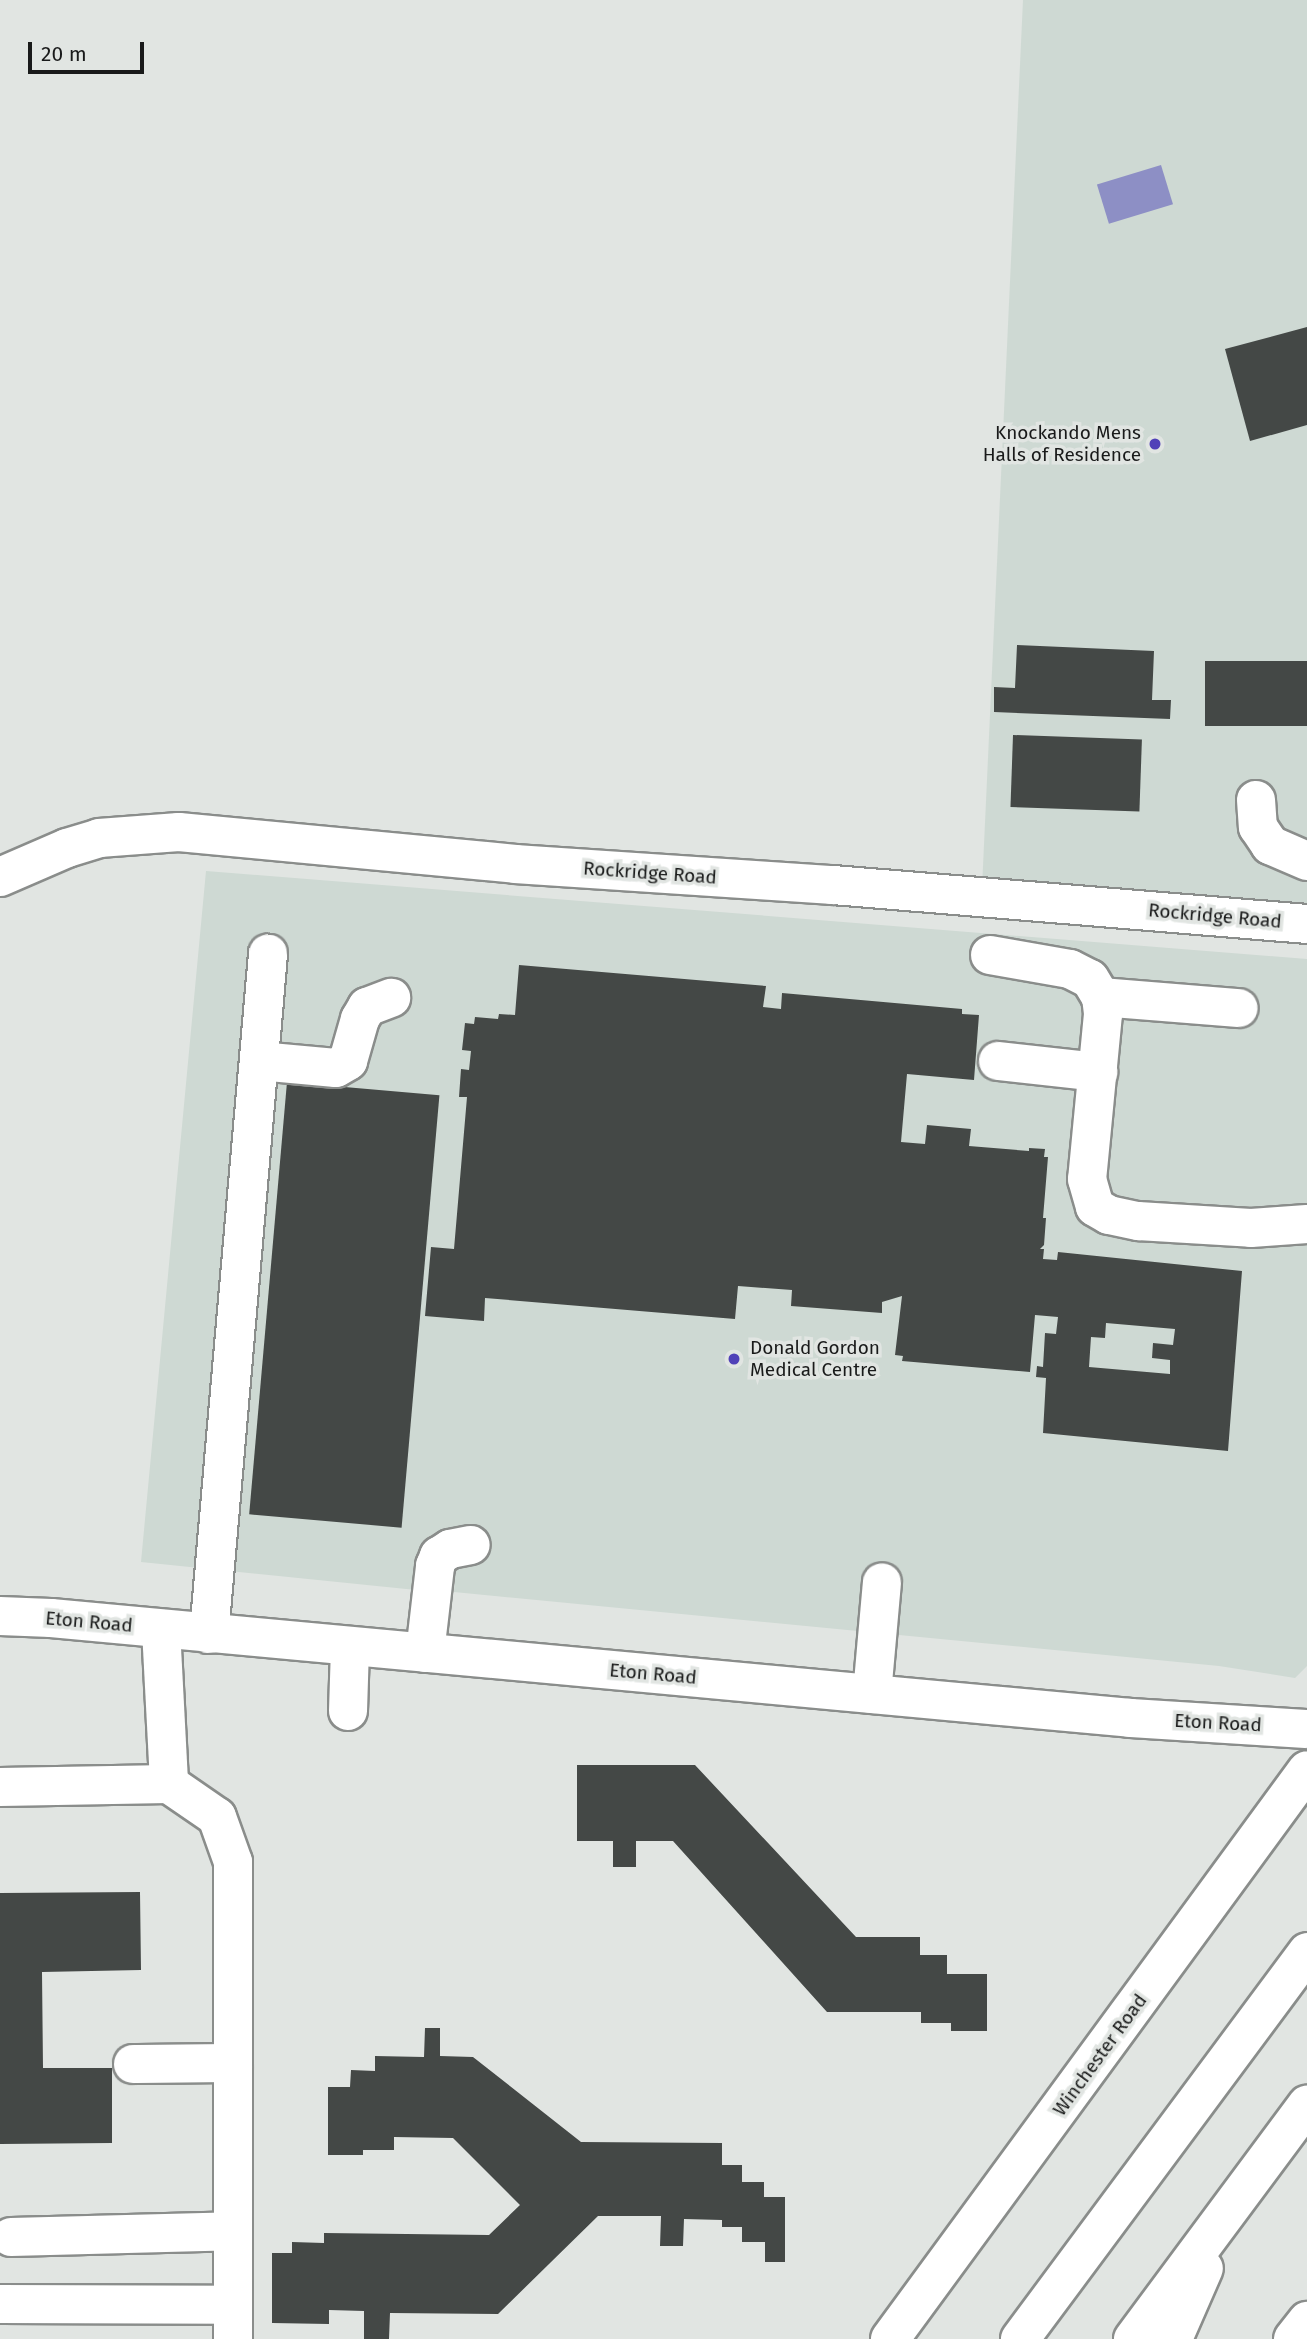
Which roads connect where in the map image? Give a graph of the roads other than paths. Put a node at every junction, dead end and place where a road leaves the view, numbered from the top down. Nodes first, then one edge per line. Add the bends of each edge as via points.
1 (1256, 800) dead end
2 (1307, 861) edge
3 (0, 877) edge
4 (1307, 924) edge
5 (268, 954) dead end
6 (990, 954) dead end
7 (1101, 997) junction
8 (391, 998) dead end
9 (1239, 1008) dead end
10 (259, 1061) junction
11 (998, 1061) dead end
12 (1098, 1072) junction
13 (1307, 1224) edge
14 (471, 1545) dead end
15 (881, 1582) dead end
16 (0, 1616) edge
17 (161, 1629) junction
18 (209, 1634) junction
19 (350, 1647) junction
20 (425, 1653) junction
21 (872, 1694) junction
22 (348, 1711) dead end
23 (1307, 1729) edge
24 (1307, 1770) edge
25 (169, 1784) junction
26 (0, 1787) edge
27 (1307, 1952) edge
28 (233, 2063) junction
29 (133, 2064) dead end
30 (1307, 2105) edge
31 (1222, 2221) junction
32 (233, 2231) junction
33 (11, 2237) dead end
34 (0, 2304) edge
35 (1044, 2306) junction
36 (1307, 2321) edge
37 (233, 2322) edge
38 (890, 2339) edge
39 (1006, 2339) edge
40 (1020, 2339) edge
41 (1133, 2339) edge
42 (1173, 2339) edge
43 (1293, 2339) edge

1 - 2 main road via 1258,827 1270,845
3 - 4 main road, Rockridge Road via 99,838 179,832 515,864
5 - 10 main road
6 - 7 main road via 1070,969 1090,979
7 - 9 main road
7 - 12 main road
8 - 10 main road via 367,1007 348,1061 336,1068
10 - 18 main road
11 - 12 main road
12 - 13 main road via 1087,1179 1095,1207 1138,1221 1251,1228
14 - 20 main road via 439,1556
15 - 21 main road
16 - 17 main road, Eton Road
17 - 18 main road, Eton Road
17 - 25 main road
18 - 19 main road, Eton Road
19 - 20 main road, Eton Road
19 - 22 main road
20 - 21 main road, Eton Road
21 - 23 main road, Eton Road
24 - 38 main road, Winchester Road
25 - 26 main road
25 - 28 main road via 216,1817 233,1863
27 - 35 main road
28 - 29 main road
28 - 32 main road
30 - 31 main road
31 - 41 main road
31 - 42 main road
32 - 33 main road
32 - 37 main road
34 - 37 main road
35 - 39 main road
35 - 40 main road
36 - 43 main road

